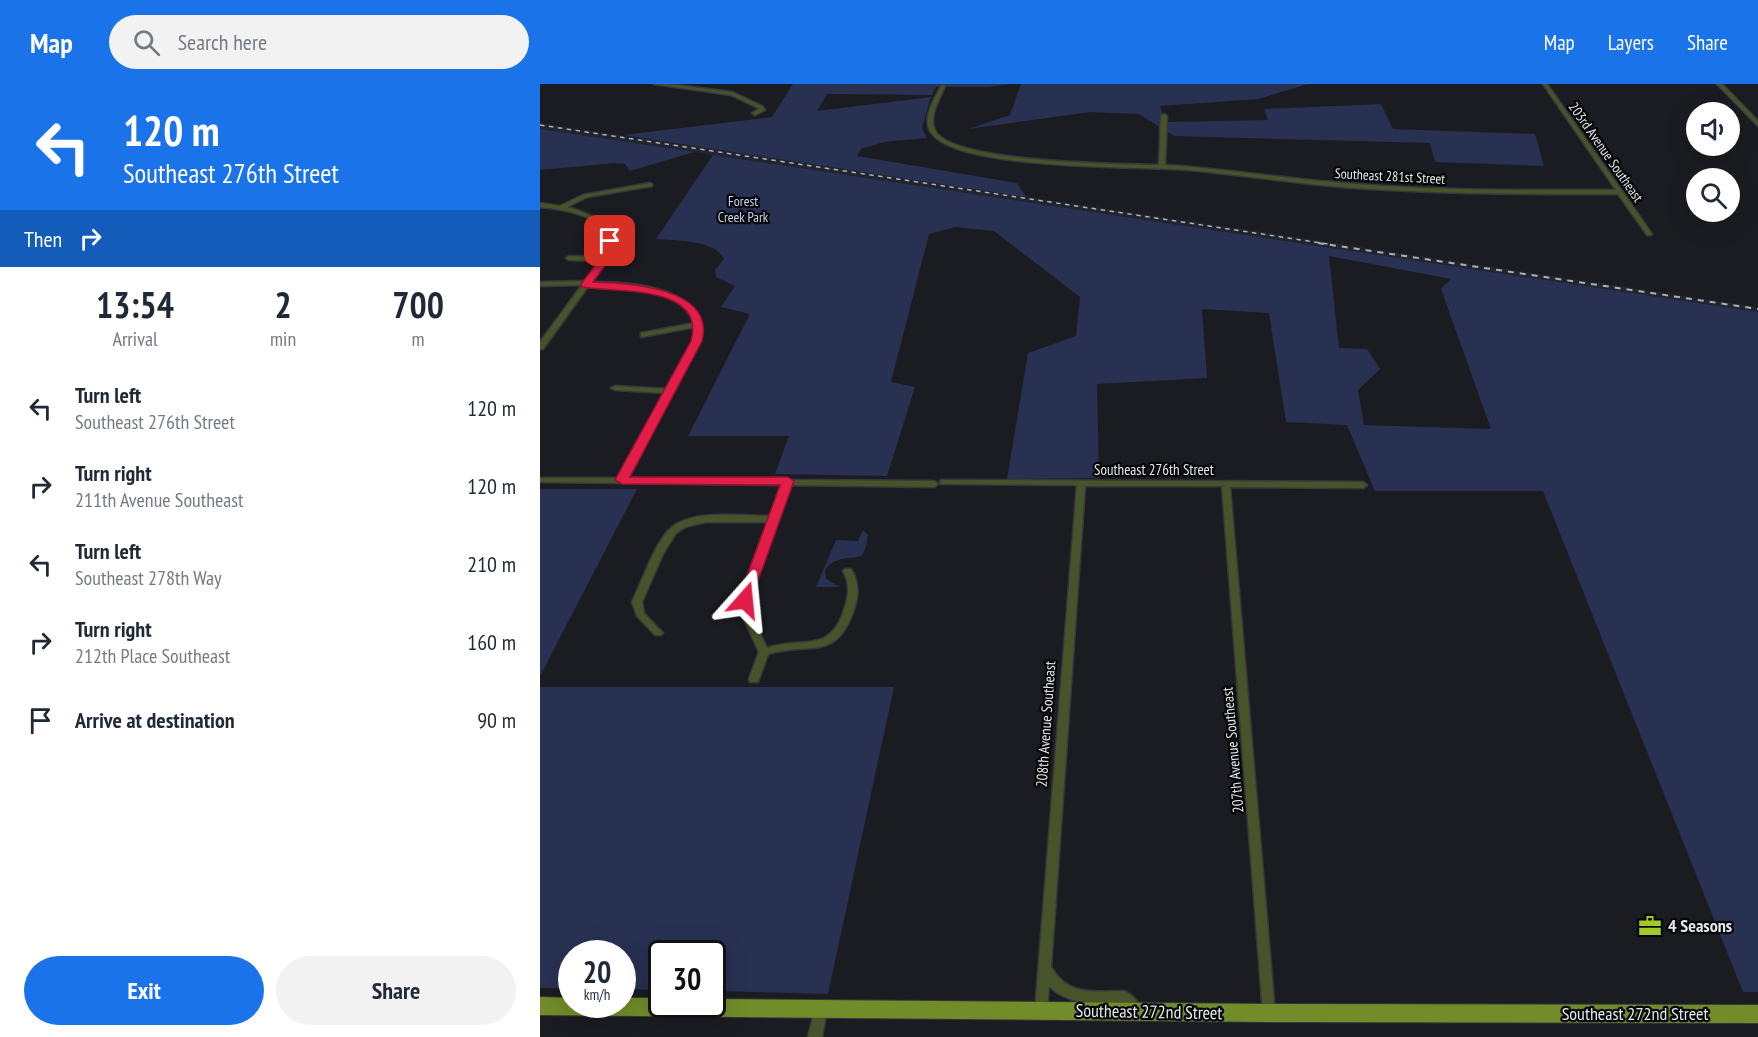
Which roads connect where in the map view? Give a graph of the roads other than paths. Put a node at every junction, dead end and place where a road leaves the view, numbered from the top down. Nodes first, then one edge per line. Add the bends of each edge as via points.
1 (656, 84) edge
2 (1545, 84) edge
3 (1719, 84) edge
4 (943, 86) dead end
5 (755, 113) dead end
6 (1164, 116) dead end
7 (1758, 124) edge
8 (1162, 166) junction
9 (650, 185) dead end
10 (1618, 192) junction
11 (540, 205) edge
12 (561, 208) junction
13 (1649, 234) dead end
14 (568, 258) dead end
15 (605, 259) junction
16 (540, 284) edge
17 (586, 284) junction
18 (699, 324) junction
19 (644, 335) dead end
20 (540, 347) edge
21 (615, 388) dead end
22 (671, 391) junction
23 (540, 480) edge
24 (622, 480) junction
25 (788, 481) junction
26 (944, 482) dead end
27 (1081, 483) junction
28 (934, 484) dead end
29 (1226, 484) junction
30 (1363, 485) dead end
31 (773, 519) junction
32 (848, 571) dead end
33 (658, 633) dead end
34 (764, 652) junction
35 (754, 679) dead end
36 (1044, 967) junction
37 (540, 1006) edge
38 (821, 1010) junction
39 (1041, 1011) junction
40 (1137, 1012) junction
41 (1269, 1013) junction
42 (1758, 1014) edge
43 (814, 1037) edge

1 - 5 street via 732,94 760,107 762,110
2 - 10 street, 203rd Avenue Southeast
3 - 7 street
4 - 8 street, Southeast 281st Street via 929,120 932,131 941,140 968,151 1011,158
6 - 8 street
8 - 10 street, Southeast 281st Street via 1385,189
9 - 12 street via 597,192
10 - 13 street, 203rd Avenue Southeast
11 - 12 street
12 - 15 street via 600,223 610,241
14 - 15 street
15 - 17 street
16 - 17 street
17 - 18 street via 628,286 667,294 690,309
17 - 20 street
18 - 19 street
18 - 22 street via 697,341
21 - 22 street
22 - 24 street
23 - 24 street
24 - 25 street
25 - 28 street
25 - 31 street
26 - 27 street, Southeast 276th Street
27 - 29 street, Southeast 276th Street
27 - 36 street, 208th Avenue Southeast
29 - 30 street, Southeast 276th Street
29 - 41 street, 207th Avenue Southeast
31 - 33 street via 702,519 675,529 638,602 640,614
31 - 34 street via 746,593 744,609
32 - 34 street via 854,590 846,620 833,640 815,646 786,645
34 - 35 street
36 - 39 street, 208th Avenue Southeast
36 - 40 street via 1050,979 1071,995 1124,997
37 - 38 main road, Southeast 272nd Street
38 - 39 main road, Southeast 272nd Street
38 - 43 street
39 - 40 main road, Southeast 272nd Street
40 - 41 main road, Southeast 272nd Street
41 - 42 main road, Southeast 272nd Street

